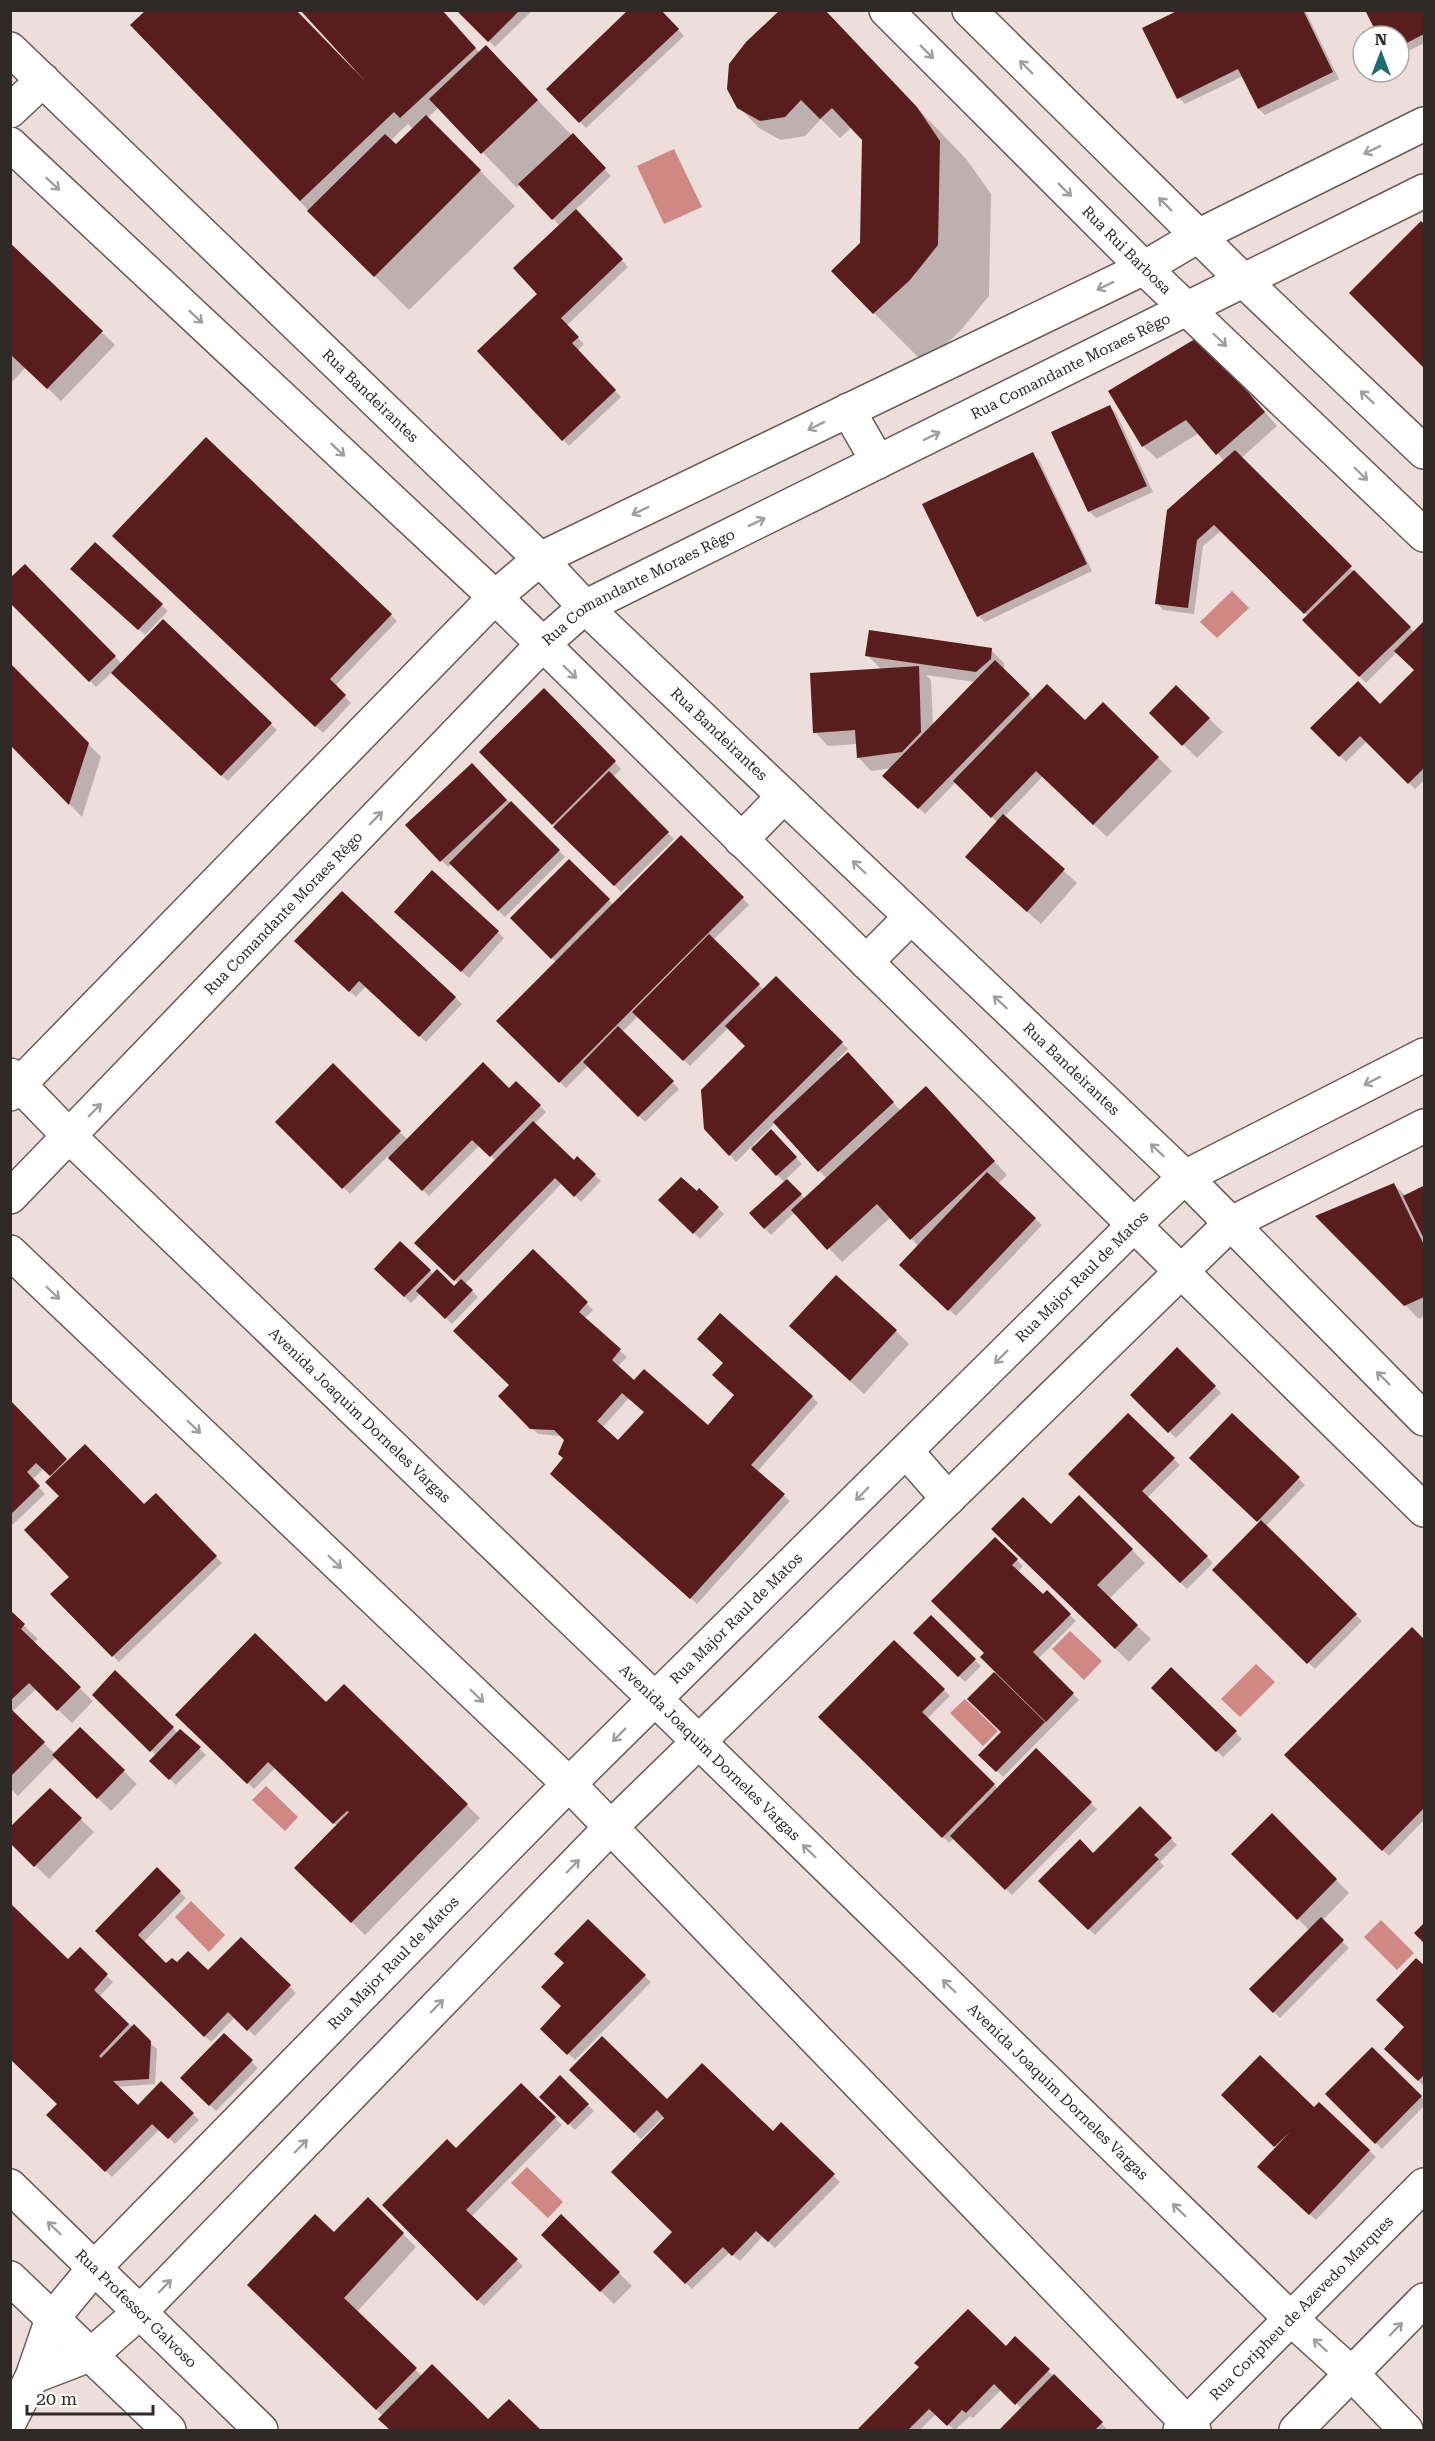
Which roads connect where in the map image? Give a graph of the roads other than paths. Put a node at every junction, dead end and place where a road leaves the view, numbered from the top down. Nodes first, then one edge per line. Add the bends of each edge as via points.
1 (886, 10) edge
2 (969, 10) edge
3 (10, 49) edge
4 (43, 80) junction
5 (10, 111) edge
6 (1425, 124) edge
7 (10, 144) edge
8 (1425, 191) edge
9 (1198, 237) junction
10 (1143, 268) junction
11 (1244, 281) junction
12 (1188, 309) junction
13 (848, 410) junction
14 (1425, 452) edge
15 (878, 462) junction
16 (1425, 535) edge
17 (540, 559) junction
18 (495, 597) junction
19 (585, 607) junction
20 (542, 645) junction
21 (784, 796) junction
22 (741, 840) junction
23 (911, 917) junction
24 (866, 962) junction
25 (1425, 1055) edge
26 (13, 1085) edge
27 (1425, 1126) edge
28 (69, 1136) junction
29 (1185, 1177) junction
30 (10, 1197) edge
31 (1230, 1224) junction
32 (1134, 1225) junction
33 (10, 1252) edge
34 (1182, 1270) junction
35 (1425, 1419) edge
36 (906, 1451) junction
37 (948, 1499) junction
38 (1425, 1510) edge
39 (655, 1700) junction
40 (699, 1744) junction
41 (569, 1784) junction
42 (611, 1827) junction
43 (1425, 2185) edge
44 (10, 2186) edge
45 (95, 2267) junction
46 (10, 2278) edge
47 (1425, 2300) edge
48 (140, 2312) junction
49 (1290, 2318) junction
50 (52, 2319) junction
51 (92, 2354) junction
52 (1352, 2374) junction
53 (32, 2377) junction
54 (10, 2421) edge
55 (1187, 2428) edge
56 (169, 2430) edge
57 (261, 2430) edge
58 (1296, 2430) edge
59 (1406, 2430) edge

1 -> 10 street, Rua Rui Barbosa
9 -> 2 street
3 - 4 street, Rua Bandeirantes
4 - 5 street
4 - 17 street, Rua Bandeirantes
6 -> 9 street
7 -> 18 street
8 - 11 street, Rua Comandante Moraes Rêgo
9 - 10 street
9 - 11 street
10 - 12 street, Rua Rui Barbosa
10 -> 13 street
11 - 12 street, Rua Comandante Moraes Rêgo
14 -> 11 street
15 -> 12 street, Rua Comandante Moraes Rêgo
12 -> 16 street, Rua Rui Barbosa
13 - 15 street
13 -> 17 street
19 -> 15 street, Rua Comandante Moraes Rêgo
17 - 18 street
17 - 19 street, Rua Bandeirantes
18 - 20 street
18 - 26 street
19 - 20 street, Rua Comandante Moraes Rêgo
19 - 21 street, Rua Bandeirantes
20 -> 22 street
28 -> 20 street, Rua Comandante Moraes Rêgo
21 - 22 street
23 -> 21 street, Rua Bandeirantes
22 - 24 street
23 - 24 street
29 -> 23 street, Rua Bandeirantes
24 - 32 street
25 -> 29 street, Rua Major Raul de Matos
26 - 28 street, Avenida Joaquim Dorneles Vargas
27 - 31 street
28 - 30 street, Rua Comandante Moraes Rêgo
28 - 39 street, Avenida Joaquim Dorneles Vargas
29 - 31 street, Rua Bandeirantes
29 - 32 street, Rua Major Raul de Matos
31 - 34 street
35 -> 31 street, Rua Bandeirantes
32 - 34 street
32 -> 36 street, Rua Major Raul de Matos
33 -> 41 street
34 - 37 street
34 - 38 street
36 - 37 street
36 -> 39 street, Rua Major Raul de Matos
37 - 40 street
39 - 40 street, Avenida Joaquim Dorneles Vargas
39 -> 41 street, Rua Major Raul de Matos
40 - 42 street
49 -> 40 street, Avenida Joaquim Dorneles Vargas
41 - 42 street
41 - 45 street, Rua Major Raul de Matos
48 -> 42 street
42 - 55 street
43 - 49 street, Rua Coripheu de Azevedo Marques
45 -> 44 street, Rua Professor Galvoso
45 - 48 street, Rua Professor Galvoso
45 - 50 street, Rua Major Raul de Matos
46 - 50 street
52 -> 47 street
48 - 51 street
48 - 57 street, Rua Professor Galvoso
52 -> 49 street, Avenida Joaquim Dorneles Vargas
49 - 55 street, Rua Coripheu de Azevedo Marques
50 - 51 street
50 - 53 street, Rua Major Raul de Matos
51 - 53 street
51 - 56 street
52 - 58 street
52 - 59 street, Avenida Joaquim Dorneles Vargas
53 - 54 street, Rua Major Raul de Matos

